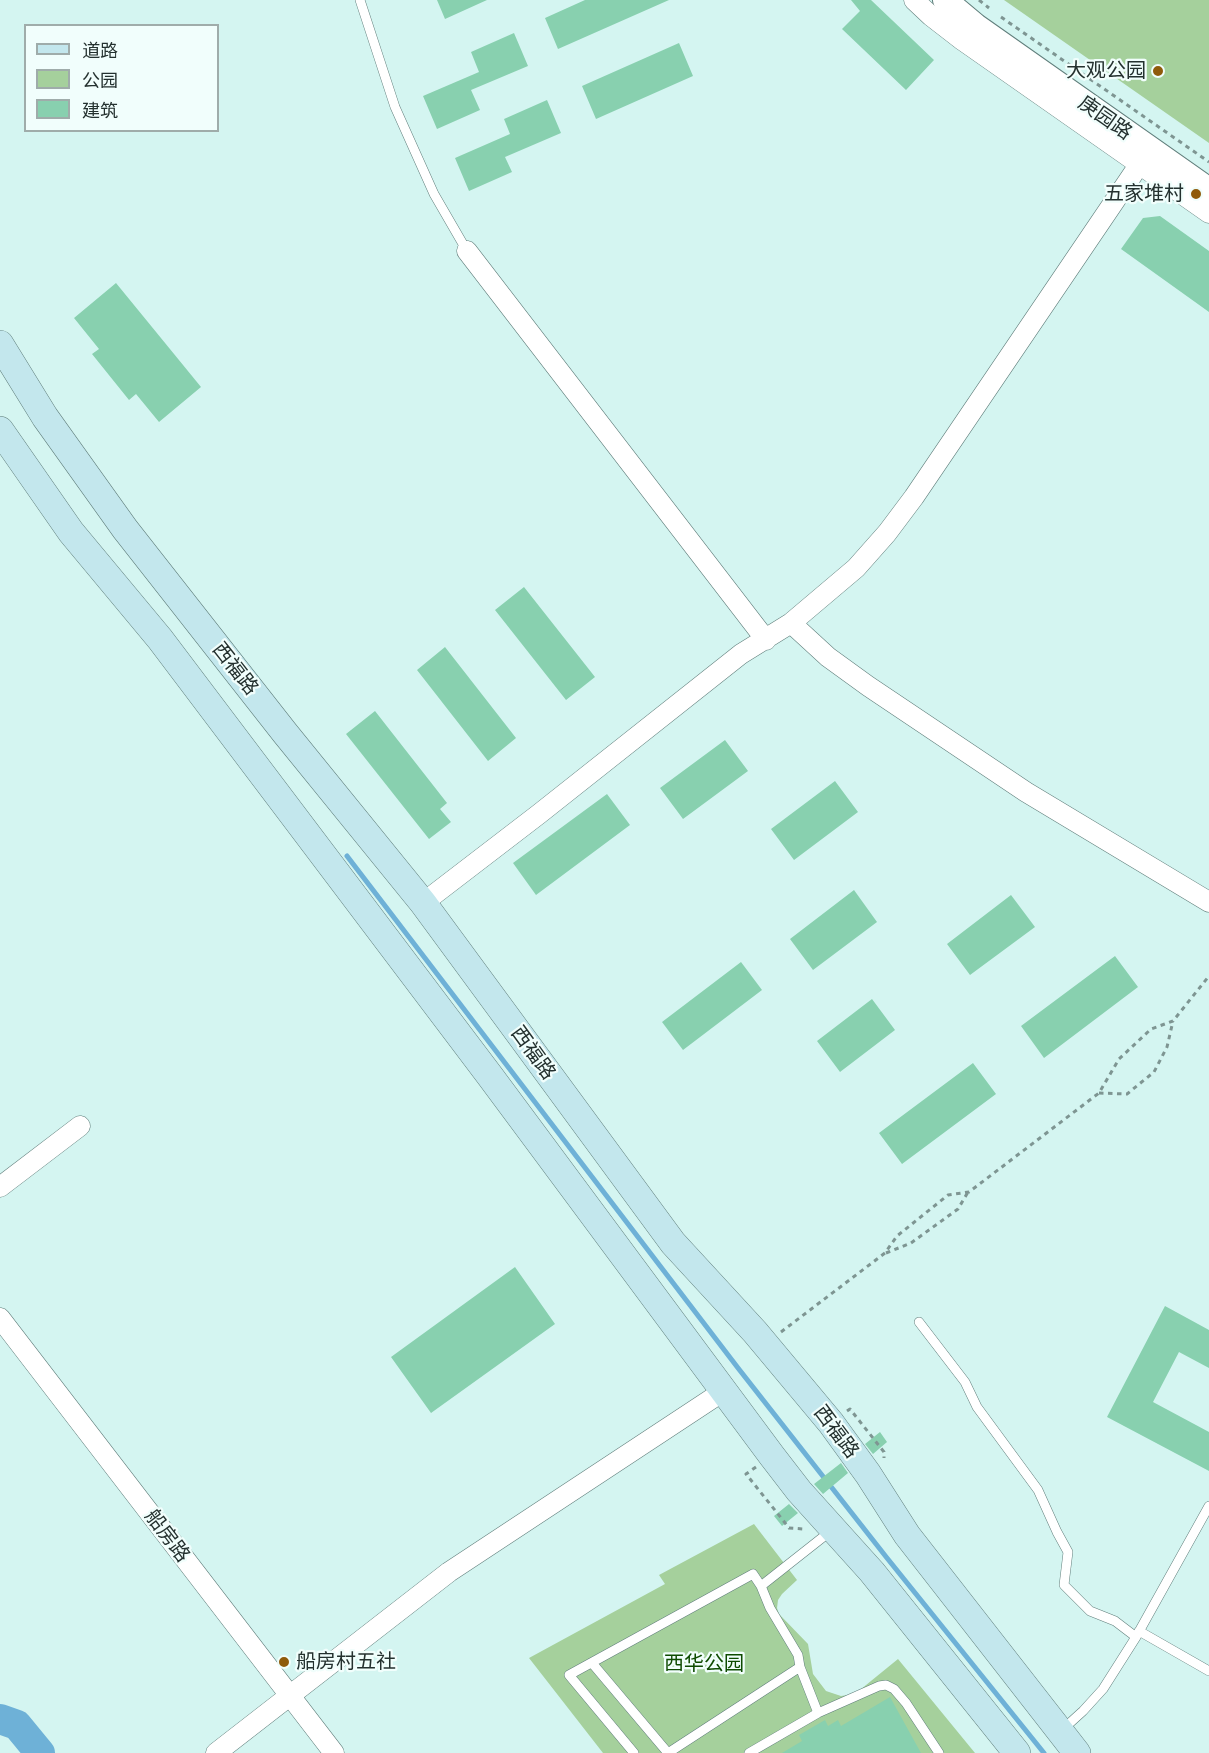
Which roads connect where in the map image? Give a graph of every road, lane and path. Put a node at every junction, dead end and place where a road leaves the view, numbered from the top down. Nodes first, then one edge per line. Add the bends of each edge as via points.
1 (360, 0) edge
2 (914, 0) edge
3 (945, 0) edge
4 (979, 0) edge
5 (990, 9) dead end
6 (1000, 16) dead end
7 (1209, 162) edge
8 (1139, 165) junction
9 (1209, 190) edge
10 (1209, 213) edge
11 (466, 251) joint
12 (1, 346) edge
13 (0, 430) edge
14 (790, 623) junction
15 (766, 640) junction
16 (1209, 902) edge
17 (423, 903) junction
18 (1209, 976) edge
19 (1173, 1020) junction
20 (1099, 1094) junction
21 (80, 1126) dead end
22 (0, 1187) edge
23 (969, 1192) junction
24 (885, 1253) junction
25 (0, 1318) edge
26 (919, 1322) dead end
27 (765, 1345) junction
28 (725, 1390) junction
29 (850, 1409) dead end
30 (884, 1452) dead end
31 (746, 1474) dead end
32 (1209, 1506) edge
33 (789, 1528) dead end
34 (834, 1529) junction
35 (761, 1586) junction
36 (1137, 1634) junction
37 (592, 1663) junction
38 (800, 1667) junction
39 (1209, 1671) edge
40 (289, 1695) junction
41 (818, 1713) junction
42 (1060, 1731) junction
43 (216, 1753) edge
44 (334, 1753) edge
45 (634, 1753) edge
46 (668, 1753) edge
47 (749, 1753) edge
48 (939, 1753) edge
49 (1017, 1753) edge
50 (1077, 1753) edge

1 - 11 lane via 395,107 434,194
2 - 8 street via 962,40
3 - 9 street, 庚园路
4 - 5 path
6 - 7 path
8 - 10 street
8 - 14 street via 894,524 856,567
11 - 15 street
12 - 17 main road, 西福路 via 45,417 125,529
13 - 28 main road, 西福路 via 71,532 175,658
14 - 15 street
14 - 16 street via 868,686 1026,792
15 - 17 street via 741,654
17 - 27 main road, 西福路 via 673,1243
18 - 19 path
19 - 20 path via 1150,1029 1119,1059
19 - 20 path via 1167,1047 1154,1072 1127,1094
20 - 23 path
21 - 22 street
23 - 24 path via 958,1209 911,1243
23 - 24 path via 948,1195 897,1236
24 - 27 path
25 - 40 street, 船房路
26 - 36 lane via 1038,1490 1068,1552 1064,1585 1090,1611
27 - 42 main road, 西福路 via 831,1423 906,1535
28 - 34 main road, 西福路 via 799,1491
28 - 40 street via 449,1572
29 - 30 path
31 - 33 path
32 - 36 lane
34 - 35 lane
34 - 49 main road, 西福路
35 - 37 lane via 753,1574
35 - 38 lane via 798,1655
36 - 39 lane
36 - 42 lane via 1103,1689
37 - 45 lane via 569,1675
37 - 46 lane
38 - 41 lane
38 - 46 lane
40 - 43 street
40 - 44 street, 船房路
41 - 47 lane
41 - 48 lane via 886,1685 906,1703
42 - 50 main road, 西福路

